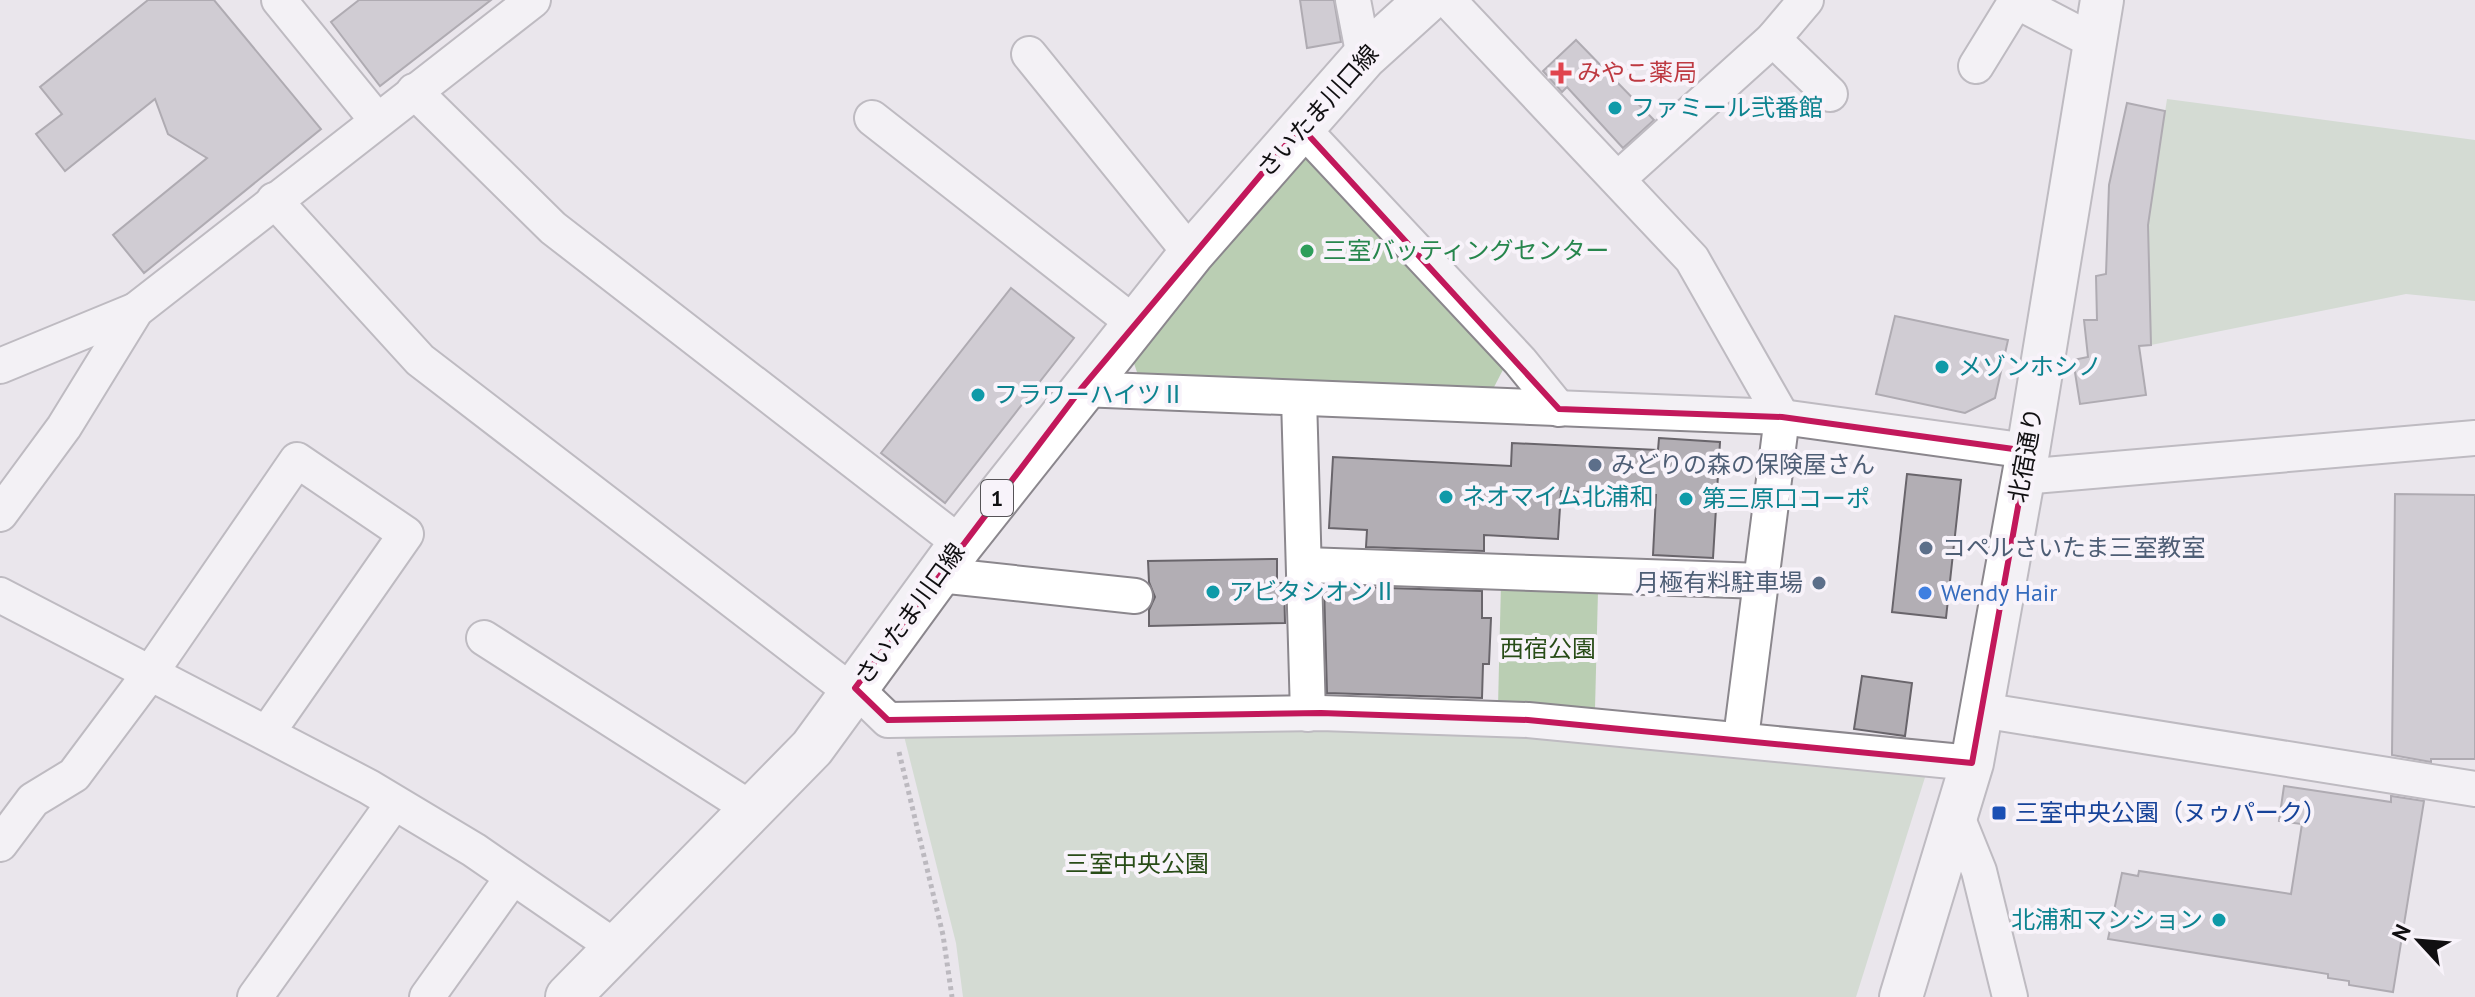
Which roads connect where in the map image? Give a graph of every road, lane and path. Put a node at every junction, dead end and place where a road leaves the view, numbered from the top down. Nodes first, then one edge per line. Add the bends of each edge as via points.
1 (279, 0) edge
2 (533, 0) edge
3 (1353, 0) edge
4 (1427, 0) edge
5 (1448, 0) edge
6 (1806, 0) edge
7 (2102, 0) edge
8 (1773, 39) junction
9 (2095, 42) junction
10 (1029, 54) dead end
11 (1364, 57) junction
12 (1976, 66) dead end
13 (414, 91) junction
14 (1830, 94) dead end
15 (872, 118) dead end
16 (376, 119) junction
17 (1301, 127) junction
18 (1619, 178) junction
19 (274, 200) junction
20 (1191, 254) junction
21 (136, 310) junction
22 (1135, 324) junction
23 (0, 366) edge
24 (1081, 389) junction
25 (1299, 398) junction
26 (1559, 409) junction
27 (1782, 417) junction
28 (2475, 438) edge
29 (2025, 464) junction
30 (0, 514) edge
31 (950, 560) junction
32 (1305, 565) junction
33 (1762, 581) junction
34 (0, 595) edge
35 (1135, 596) dead end
36 (484, 638) dead end
37 (151, 672) junction
38 (854, 690) junction
39 (1981, 710) junction
40 (1308, 714) junction
41 (891, 719) junction
42 (267, 733) junction
43 (1741, 738) junction
44 (1972, 763) junction
45 (2475, 789) edge
46 (393, 804) junction
47 (753, 810) junction
48 (1956, 814) junction
49 (0, 844) edge
50 (512, 878) junction
51 (615, 947) junction
52 (255, 997) edge
53 (427, 997) edge
54 (568, 997) edge
55 (952, 997) edge
56 (1901, 997) edge
57 (2010, 997) edge

1 - 16 street
2 - 13 street
3 - 11 street
4 - 11 main road, さいたま川口線 / 1
5 - 18 street
6 - 8 street
7 - 9 street, 北宿通り
8 - 14 street
8 - 18 street
9 - 12 street via 2016,1
9 - 29 street, 北宿通り
10 - 20 street
11 - 17 main road, さいたま川口線 / 1
13 - 16 street
13 - 31 street via 553,228
15 - 22 street
16 - 19 street
17 - 20 main road, さいたま川口線 / 1
17 - 26 street
18 - 27 street via 1692,259
19 - 21 street
19 - 38 street via 420,360
20 - 22 main road, さいたま川口線 / 1
21 - 23 street
21 - 30 street via 64,427
22 - 24 main road, さいたま川口線 / 1
24 - 25 street
24 - 31 main road, さいたま川口線 / 1
25 - 26 street
25 - 32 street
26 - 27 street
27 - 29 street
27 - 33 street
28 - 29 street
29 - 39 street, 北宿通り
31 - 35 street
31 - 38 main road, さいたま川口線 / 1
32 - 33 street
32 - 40 street
33 - 43 street
34 - 37 street
36 - 47 street
37 - 42 street
37 - 42 street via 297,460 406,534
37 - 49 street via 74,775 33,800
38 - 41 street
38 - 47 main road, さいたま川口線 / 1 via 812,748
39 - 44 street, 北宿通り
39 - 45 street
40 - 41 street
40 - 43 street via 1528,720
41 - 55 path via 943,935
42 - 46 street
43 - 44 street
44 - 48 street, 北宿通り
46 - 50 street
46 - 52 street
47 - 51 main road, さいたま川口線 / 1
48 - 56 street, 北宿通り
48 - 57 street via 1979,871
50 - 51 street
50 - 53 street
51 - 54 main road, さいたま川口線 / 1

